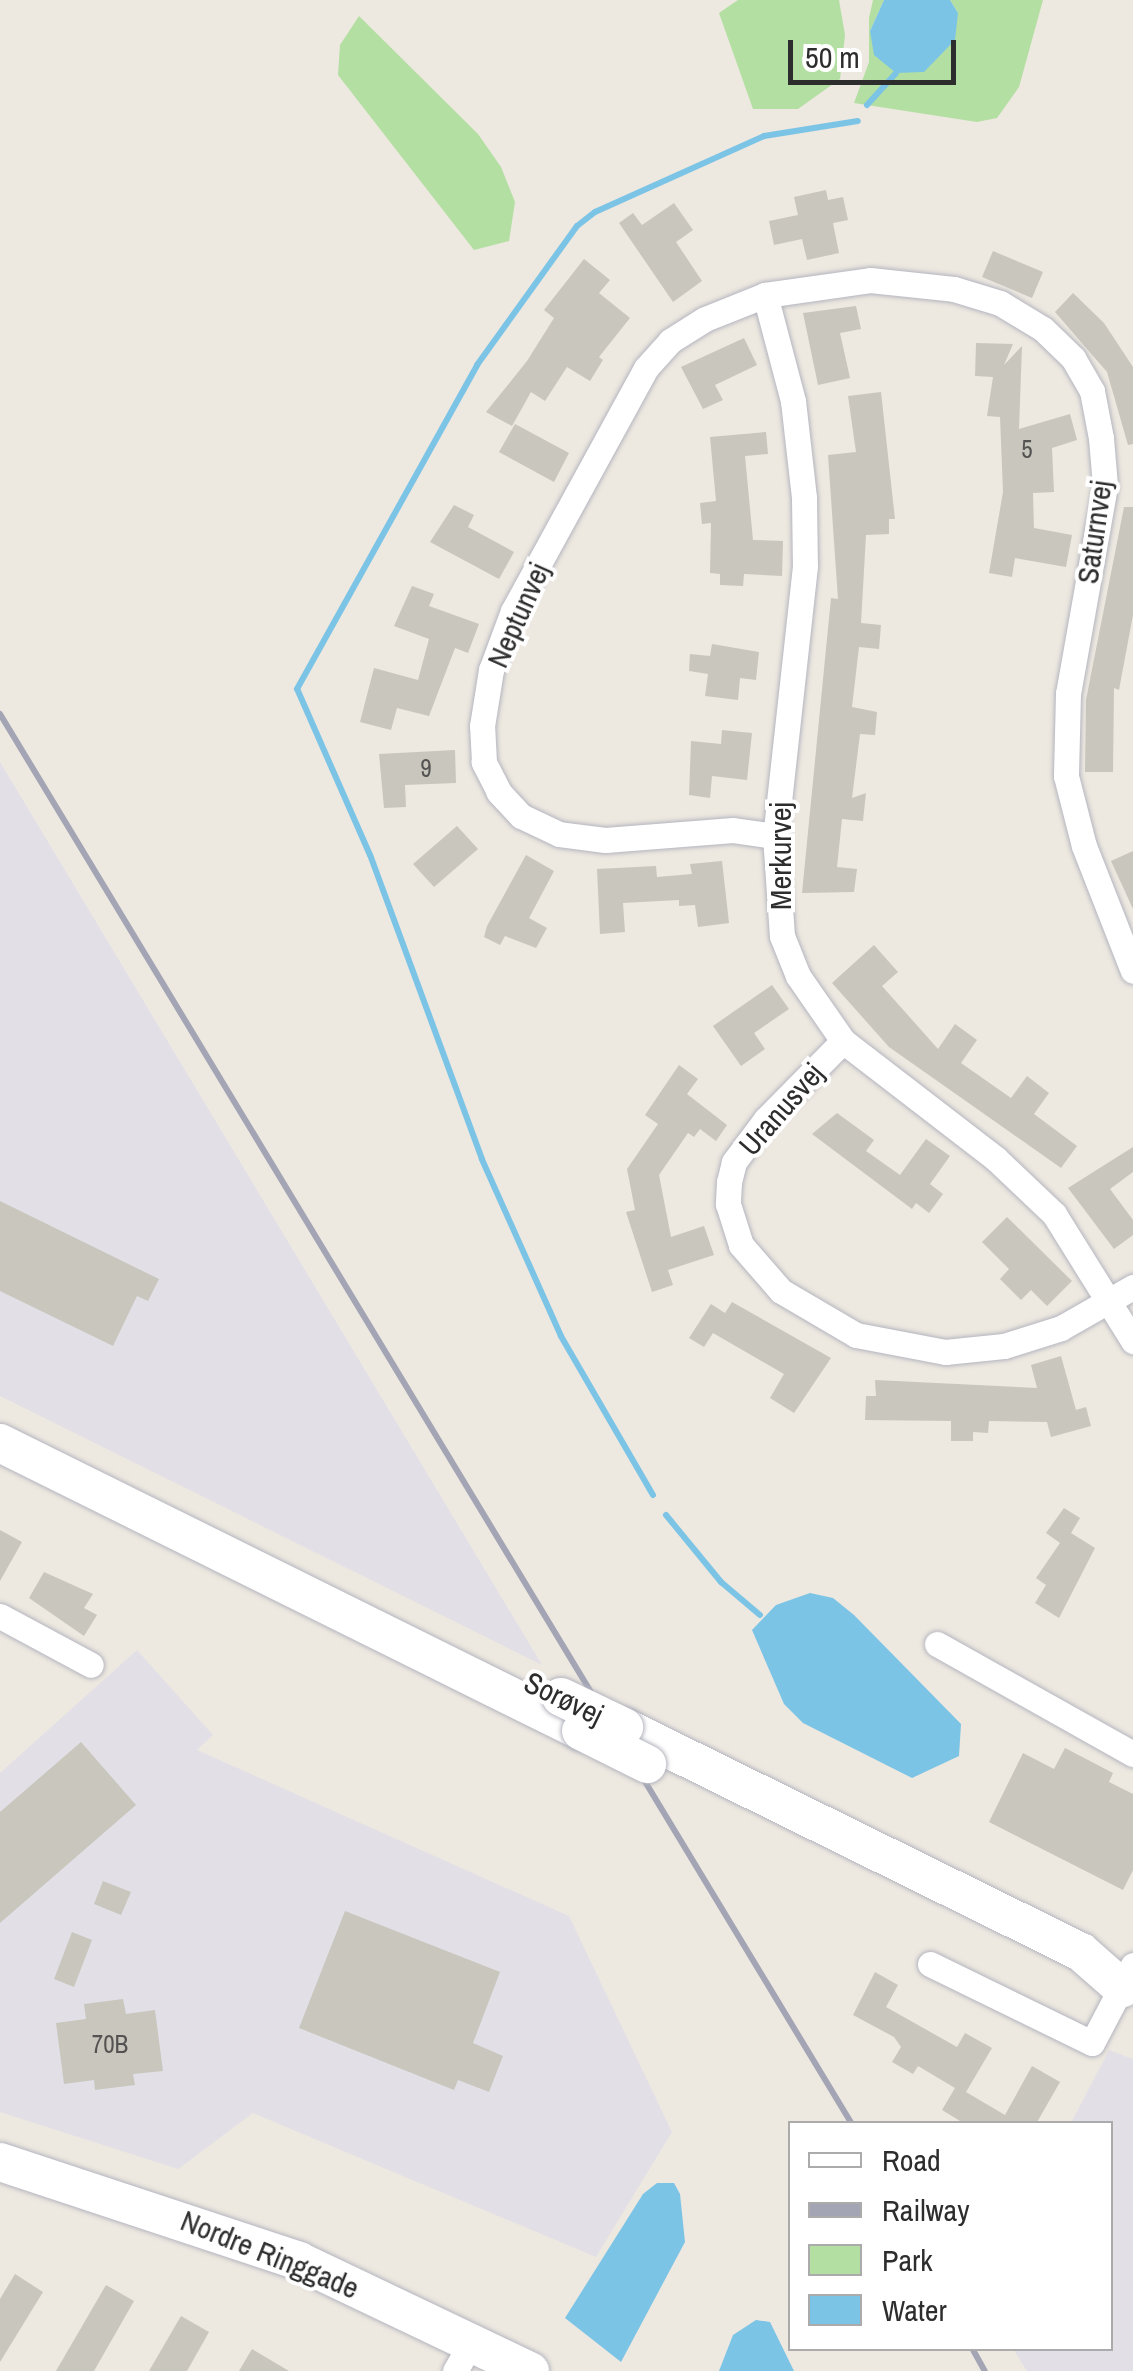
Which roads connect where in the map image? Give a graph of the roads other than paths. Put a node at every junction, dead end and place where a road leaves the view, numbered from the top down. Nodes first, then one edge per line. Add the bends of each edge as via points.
1 (765, 295) junction
2 (776, 836) junction
3 (1133, 971) edge
4 (843, 1041) junction
5 (1122, 1294) edge
6 (1133, 1342) edge
7 (0, 1418) edge
8 (0, 1443) edge
9 (0, 1616) edge
10 (937, 1644) dead end
11 (91, 1665) dead end
12 (1133, 1754) edge
13 (930, 1964) dead end
14 (1129, 1982) edge
15 (0, 2162) edge
16 (464, 2355) edge
17 (530, 2371) edge

1 - 2 street, Merkurvej via 793,402 804,498 805,566
1 - 2 street, Neptunvej via 705,319 670,341 646,368 513,611 490,670 482,726 484,762 499,792 522,816 559,834 605,840 732,830
1 - 3 street, Saturnvej via 870,280 954,289 1022,314 1060,342 1084,374 1105,486 1068,693 1066,776 1084,846
2 - 4 street, Merkurvej via 782,936 798,976
4 - 5 street, Merkurvej via 1027,1186
4 - 5 street, Uranusvej via 766,1119 734,1162 728,1204 733,1229 765,1276 856,1335 945,1352 1004,1346 1061,1328
5 - 6 street, Merkurvej
7 - 14 street, Sorøvej, bridge via 1081,1952
8 - 14 street, Sorøvej, bridge via 1068,1975
9 - 11 street
10 - 12 street
13 - 14 street via 1092,2043
15 - 16 street, Nordre Ringgade via 187,2219
16 - 17 street, Nordre Ringgade

